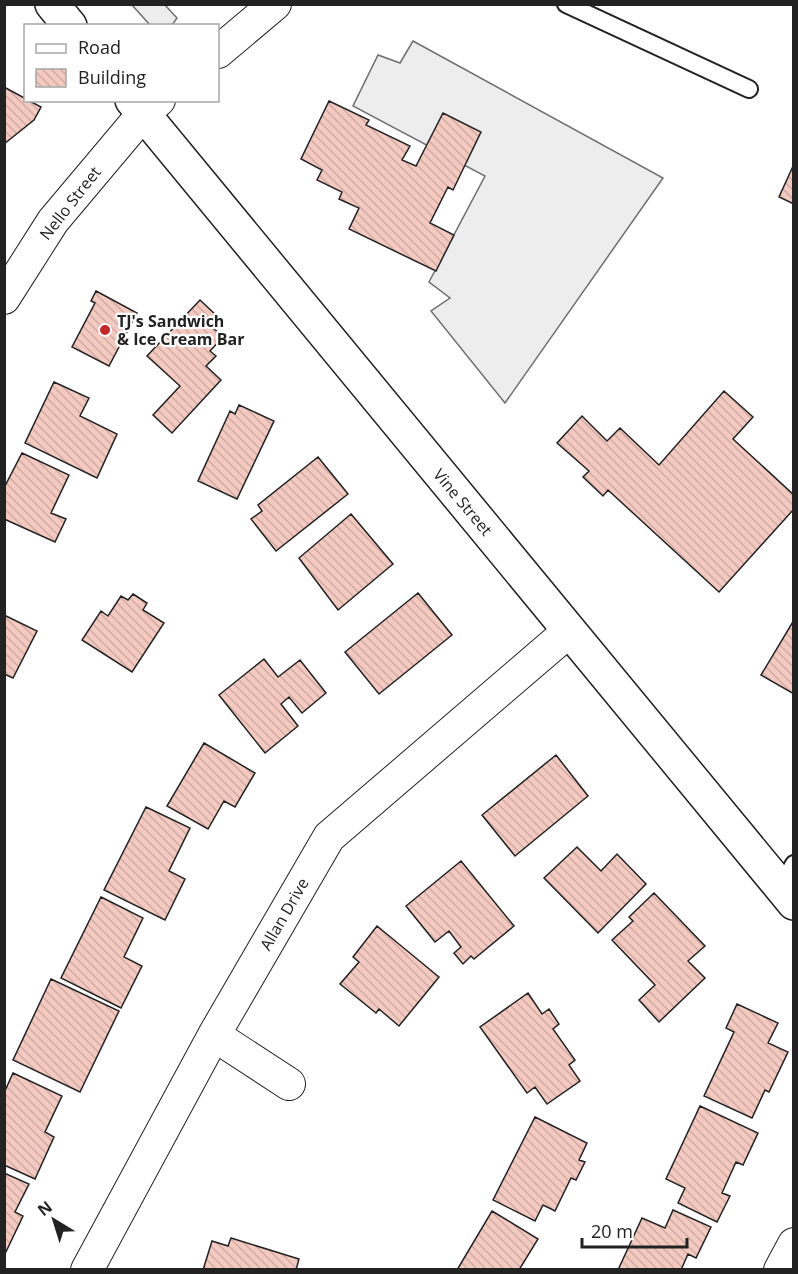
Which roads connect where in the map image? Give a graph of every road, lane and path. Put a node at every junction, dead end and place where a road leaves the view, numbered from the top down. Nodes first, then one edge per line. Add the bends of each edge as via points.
1 (52, 4) edge
2 (275, 4) edge
3 (566, 4) edge
4 (68, 24) edge
5 (219, 51) edge
6 (749, 88) dead end
7 (145, 105) edge
8 (4, 298) edge
9 (569, 631) junction
10 (789, 884) edge
11 (213, 1035) junction
12 (289, 1084) dead end
13 (794, 1244) edge
14 (87, 1269) edge
15 (780, 1269) edge

1 - 4 street
2 - 5 street
3 - 6 lane
7 - 8 street, Nello Street via 53,221
7 - 9 street, Vine Street
9 - 10 street, Vine Street
9 - 11 street, Allan Drive via 329,837
11 - 12 street
11 - 14 street, Allan Drive
13 - 15 street

